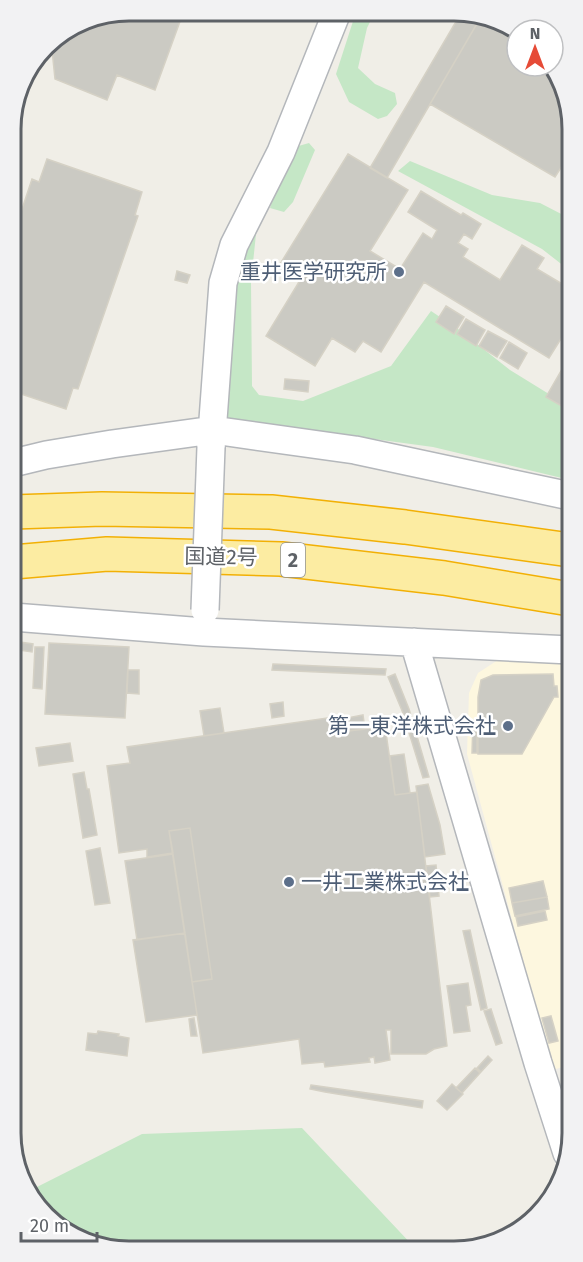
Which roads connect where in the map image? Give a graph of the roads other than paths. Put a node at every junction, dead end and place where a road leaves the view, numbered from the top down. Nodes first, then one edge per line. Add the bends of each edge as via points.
1 (333, 21) edge
2 (212, 438) junction
3 (21, 461) edge
4 (562, 494) edge
5 (21, 512) edge
6 (562, 549) edge
7 (21, 561) edge
8 (562, 598) edge
9 (21, 617) edge
10 (205, 621) junction
11 (414, 642) junction
12 (562, 650) edge
13 (562, 1137) edge

1 - 2 street via 281,152 234,244 223,284
2 - 3 street via 101,446
2 - 4 street via 355,450
2 - 10 street, bridge
5 - 6 highway, 2 via 102,509 271,513
7 - 8 highway, 国道2号 / 2 via 107,554 281,559 444,578
9 - 10 street
10 - 11 street
11 - 12 street
11 - 13 street

